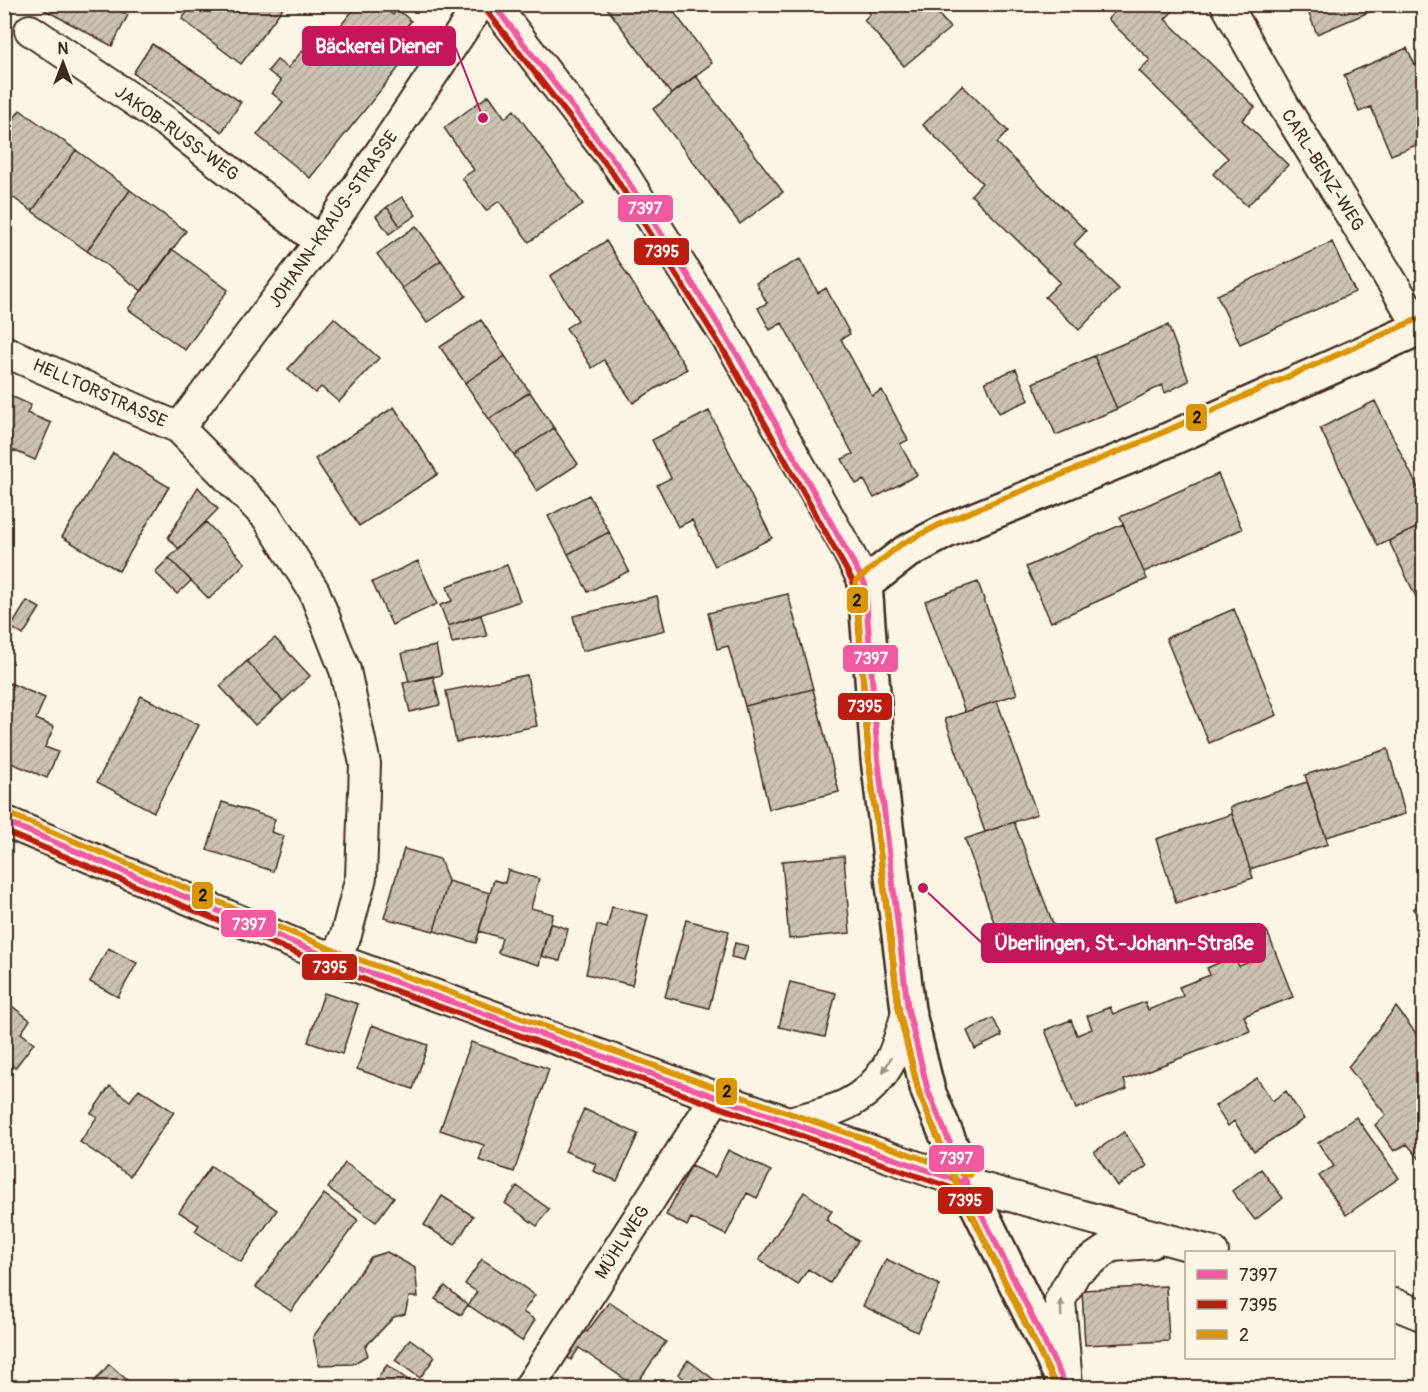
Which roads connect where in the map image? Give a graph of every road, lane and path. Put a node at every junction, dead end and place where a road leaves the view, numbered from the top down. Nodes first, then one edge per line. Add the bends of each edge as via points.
1 (480, 4) edge
2 (492, 4) edge
3 (1226, 4) edge
4 (30, 30) dead end
5 (320, 242) junction
6 (1422, 329) edge
7 (4, 351) edge
8 (179, 428) junction
9 (865, 584) junction
10 (4, 821) edge
11 (335, 960) junction
12 (908, 1010) junction
13 (716, 1097) junction
14 (789, 1122) junction
15 (967, 1184) junction
16 (1172, 1241) junction
17 (1209, 1251) edge
18 (529, 1388) edge
19 (1067, 1388) edge

1 - 5 street, JOHANN-KRAUS-STRASSE
2 - 9 street via 619,167 738,356
3 - 6 street, CARL-BENZ-WEG via 1285,108
4 - 5 street, JAKOB-RUSS-WEG via 172,126
5 - 8 street, JOHANN-KRAUS-STRASSE
6 - 9 street via 1141,452 945,531 905,553
7 - 8 street, HELLTORSTRASSE
8 - 11 street, HELLTORSTRASSE via 267,517 314,591 345,670 365,764 362,877
9 - 12 street via 878,759
10 - 11 street
11 - 13 street
12 -> 14 street via 888,1066 868,1092 835,1111
12 - 15 street via 928,1091
13 - 14 street
13 - 18 street, MÜHLWEG
14 - 15 street
15 - 16 street
15 - 19 street
16 - 17 street
19 -> 16 street via 1060,1300 1076,1271 1112,1246

